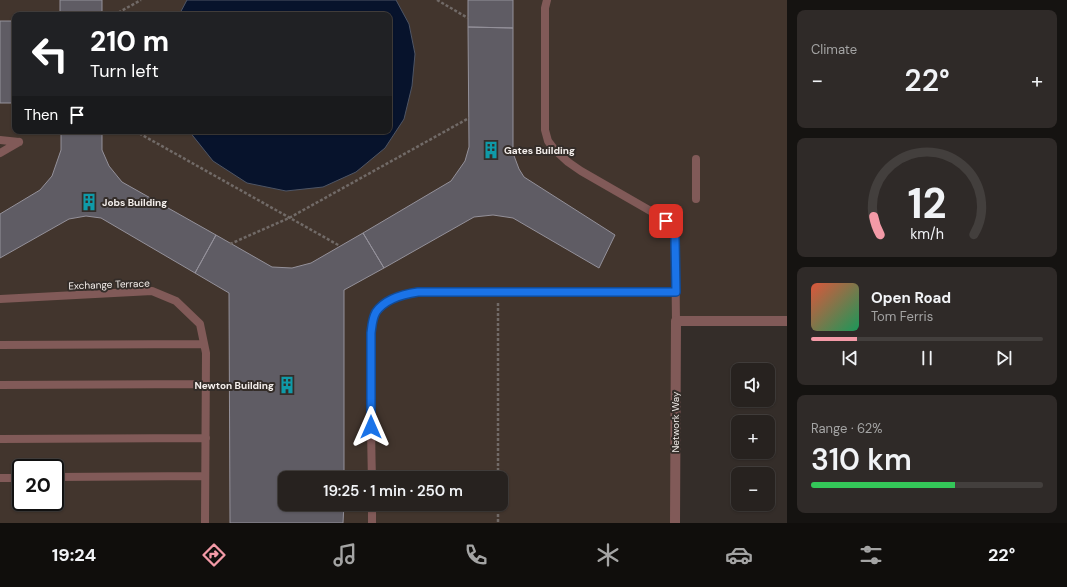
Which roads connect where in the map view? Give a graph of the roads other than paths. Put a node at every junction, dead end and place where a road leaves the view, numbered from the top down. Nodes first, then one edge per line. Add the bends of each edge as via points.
1 (547, 0) edge
2 (0, 140) edge
3 (0, 153) edge
4 (696, 159) dead end
5 (696, 199) dead end
6 (676, 292) junction
7 (0, 299) edge
8 (676, 321) junction
9 (787, 321) edge
10 (204, 344) junction
11 (0, 345) edge
12 (206, 384) junction
13 (0, 385) edge
14 (206, 438) junction
15 (0, 439) edge
16 (372, 471) edge
17 (205, 476) junction
18 (0, 478) edge
19 (12, 478) edge
20 (64, 478) edge
21 (372, 511) edge
22 (205, 523) edge
23 (372, 523) edge
24 (675, 523) edge

1 - 6 lane via 545,130 548,141 575,167 666,221 675,238
2 - 3 lane via 19,142
4 - 5 lane
6 - 8 lane
6 - 16 lane via 426,292 410,293 395,298 376,312 372,322
7 - 10 lane, Exchange Terrace via 152,291 176,301 200,324
8 - 9 street
8 - 24 street, Network Way
10 - 11 lane
10 - 12 lane, Exchange Terrace
12 - 13 lane
12 - 14 lane, Exchange Terrace
14 - 15 lane
14 - 17 lane, Exchange Terrace
17 - 20 lane
17 - 22 lane, Exchange Terrace
18 - 19 lane
21 - 23 lane

